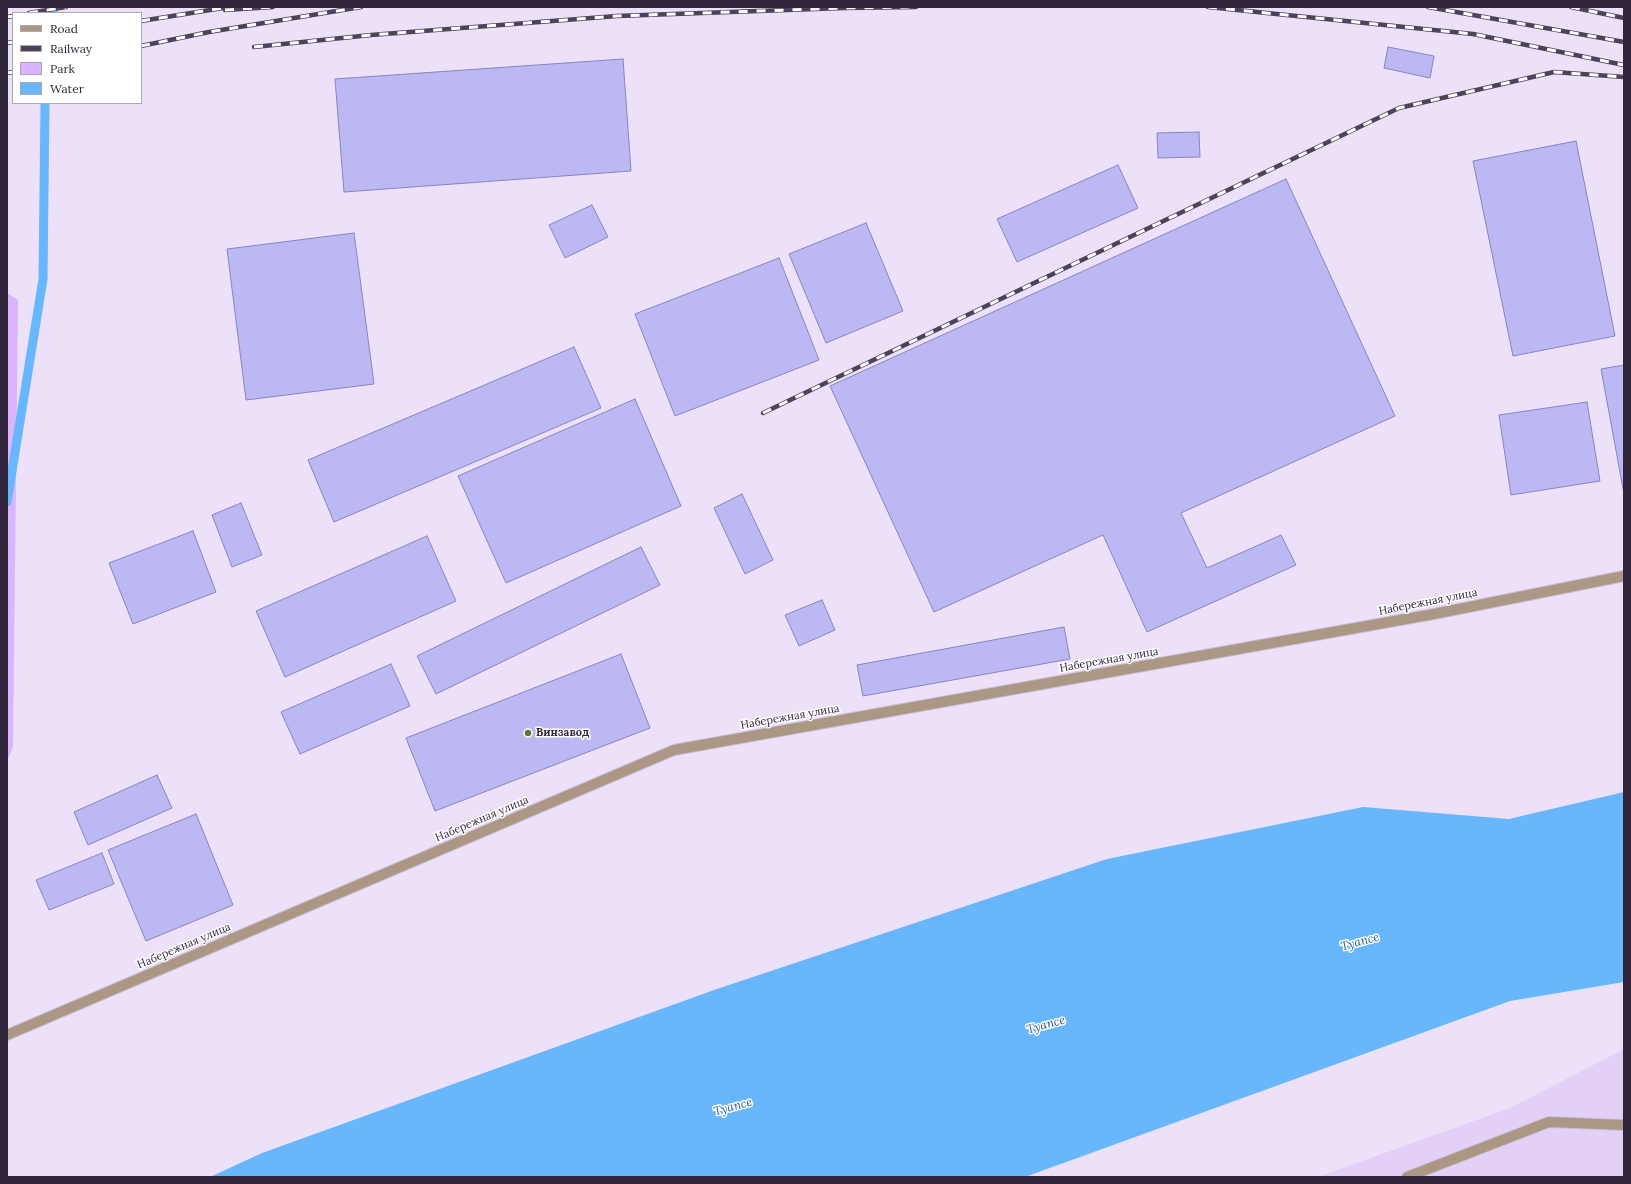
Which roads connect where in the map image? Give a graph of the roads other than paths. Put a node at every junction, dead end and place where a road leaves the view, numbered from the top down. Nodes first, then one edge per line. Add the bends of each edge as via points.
1 (1624, 576) edge
2 (7, 1035) edge
3 (1624, 1125) edge
4 (1407, 1177) edge

1 - 2 street, Набережная улица via 1434,614 674,750
3 - 4 street via 1549,1122

